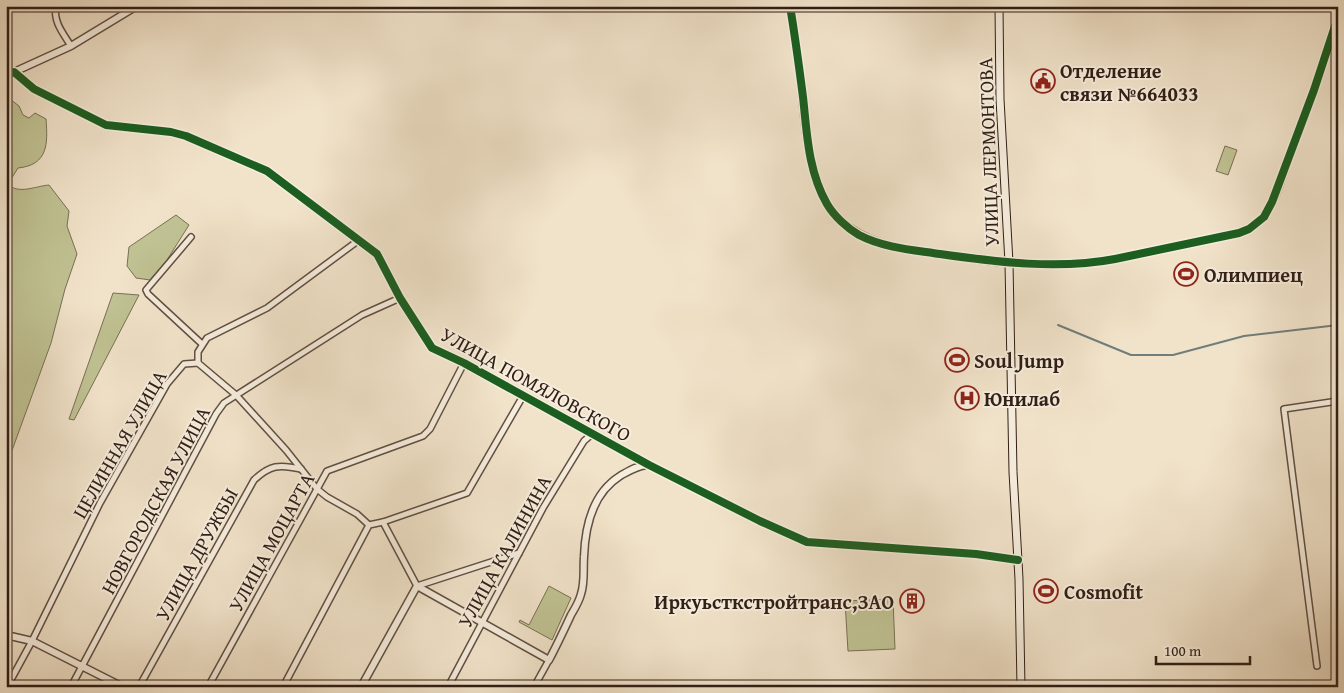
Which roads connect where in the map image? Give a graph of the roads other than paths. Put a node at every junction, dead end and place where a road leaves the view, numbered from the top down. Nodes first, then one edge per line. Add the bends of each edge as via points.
1 (56, 6) edge
2 (137, 6) edge
3 (790, 6) edge
4 (999, 6) edge
5 (1338, 17) edge
6 (71, 46) junction
7 (14, 72) junction
8 (6, 75) edge
9 (191, 237) dead end
10 (359, 240) junction
11 (1009, 263) junction
12 (400, 298) junction
13 (202, 344) junction
14 (464, 362) junction
15 (198, 363) junction
16 (236, 395) junction
17 (523, 396) junction
18 (1338, 401) edge
19 (592, 434) junction
20 (649, 465) junction
21 (300, 469) junction
22 (317, 489) junction
23 (383, 522) junction
24 (369, 525) junction
25 (520, 553) junction
26 (1018, 560) junction
27 (417, 586) junction
28 (482, 622) junction
29 (6, 635) edge
30 (32, 641) junction
31 (549, 660) junction
32 (83, 666) junction
33 (1317, 666) dead end
34 (7, 687) edge
35 (71, 687) edge
36 (123, 687) edge
37 (139, 687) edge
38 (208, 687) edge
39 (283, 687) edge
40 (362, 687) edge
41 (448, 687) edge
42 (534, 687) edge
43 (1021, 687) edge

1 - 6 street via 56,22
2 - 6 street
3 - 11 street via 809,156 827,204 837,218 859,235 877,242 911,250
4 - 11 main road, УЛИЦА ЛЕРМОНТОВА via 1000,99
5 - 11 street via 1282,178 1264,217 1256,224 1227,236 1102,262
6 - 7 street
7 - 8 street
7 - 10 street, УЛИЦА ПОМЯЛОВСКОГО via 34,89 106,125 186,136 267,171
9 - 13 street via 146,290
10 - 12 street, УЛИЦА ПОМЯЛОВСКОГО via 377,254
10 - 13 street via 267,308 212,334
11 - 26 main road, УЛИЦА ЛЕРМОНТОВА
12 - 14 street, УЛИЦА ПОМЯЛОВСКОГО via 429,346
12 - 16 street, НОВГОРОДСКАЯ УЛИЦА via 362,315
13 - 15 street
14 - 17 street, УЛИЦА ПОМЯЛОВСКОГО
14 - 22 street, УЛИЦА МОЦАРТА via 430,429 423,436 327,471
15 - 16 street
15 - 30 street, ЦЕЛИННАЯ УЛИЦА via 184,364 167,384 100,502
16 - 21 street
16 - 32 street, НОВГОРОДСКАЯ УЛИЦА via 216,414
17 - 19 street, УЛИЦА ПОМЯЛОВСКОГО
17 - 23 street via 467,493
18 - 33 street via 1284,409
19 - 20 street, УЛИЦА ПОМЯЛОВСКОГО
19 - 25 street, УЛИЦА КАЛИНИНА via 575,455
20 - 26 street, УЛИЦА ПОМЯЛОВСКОГО via 760,522 807,542
20 - 31 street via 630,470 611,482 596,503 584,554 580,596
21 - 22 street
21 - 37 street, УЛИЦА ДРУЖБЫ via 279,465 264,471 254,480
22 - 24 street
22 - 38 street, УЛИЦА МОЦАРТА
23 - 24 street
23 - 27 street
24 - 39 street
25 - 27 street
25 - 28 street, УЛИЦА КАЛИНИНА
26 - 43 main road, УЛИЦА ЛЕРМОНТОВА
27 - 28 street
27 - 40 street
28 - 31 street
28 - 41 street, УЛИЦА КАЛИНИНА
29 - 30 street
30 - 32 street
30 - 34 street, ЦЕЛИННАЯ УЛИЦА
31 - 42 street
32 - 35 street, НОВГОРОДСКАЯ УЛИЦА
32 - 36 street

